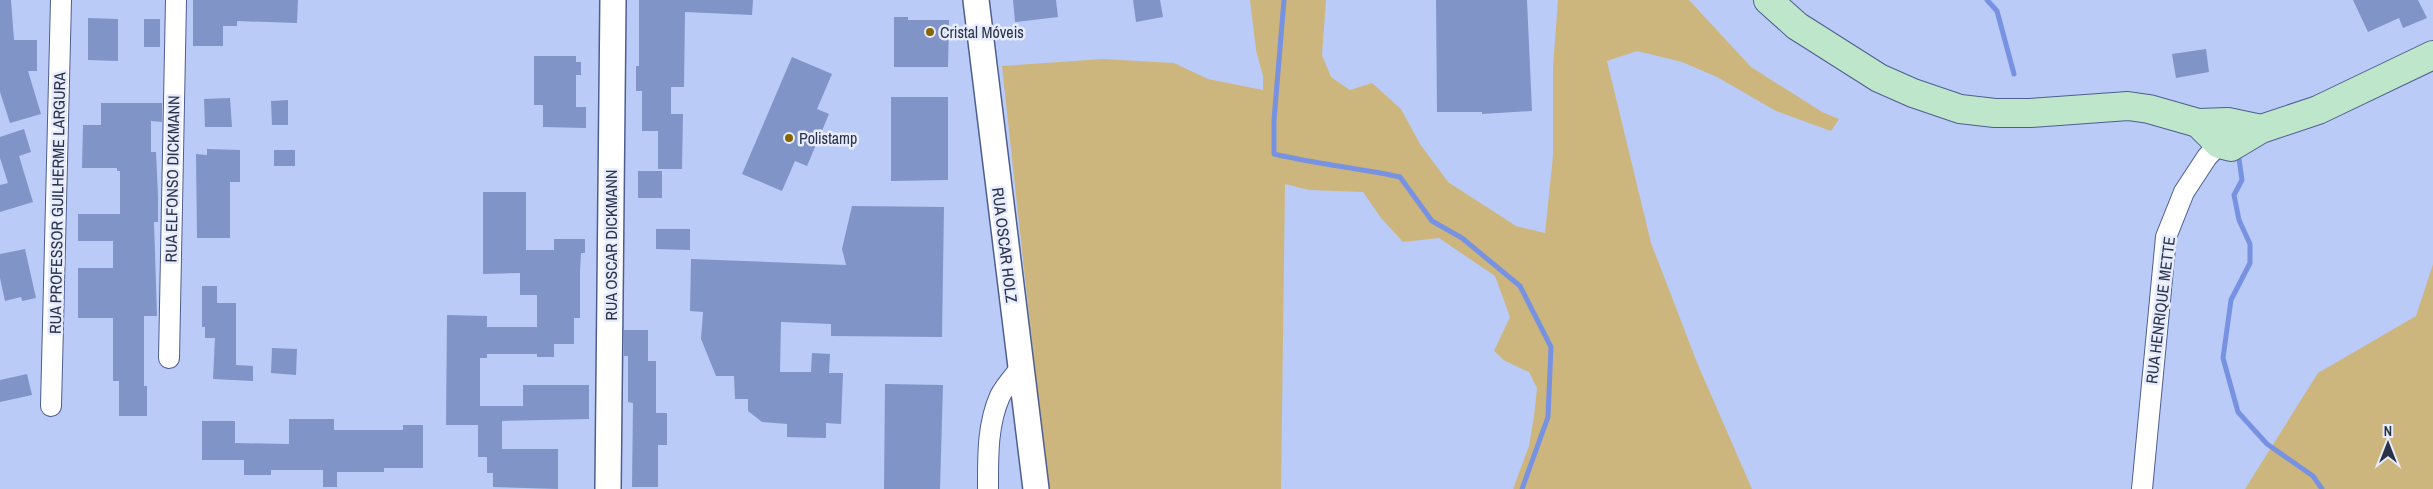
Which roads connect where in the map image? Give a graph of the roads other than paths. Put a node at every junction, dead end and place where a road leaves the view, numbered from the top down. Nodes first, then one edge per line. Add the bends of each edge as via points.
1 (61, 0) edge
2 (176, 0) edge
3 (613, 0) edge
4 (976, 0) edge
5 (1768, 0) edge
6 (2433, 55) edge
7 (2221, 133) junction
8 (169, 358) dead end
9 (1020, 367) junction
10 (51, 406) dead end
11 (608, 489) edge
12 (988, 489) edge
13 (1036, 489) edge
14 (2142, 489) edge

1 - 10 street, RUA PROFESSOR GUILHERME LARGURA
2 - 8 street, RUA ELFONSO DICKMANN
3 - 11 street, RUA OSCAR DICKMANN
4 - 9 street, RUA OSCAR HOLZ
5 - 7 main road via 1797,26 1879,78 1960,109 2030,113 2128,106 2149,109
6 - 7 main road via 2318,110 2261,129
7 - 14 street, RUA HENRIQUE METTE via 2184,192 2166,237
9 - 12 street via 1001,395 993,416 988,452
9 - 13 street, RUA OSCAR HOLZ

